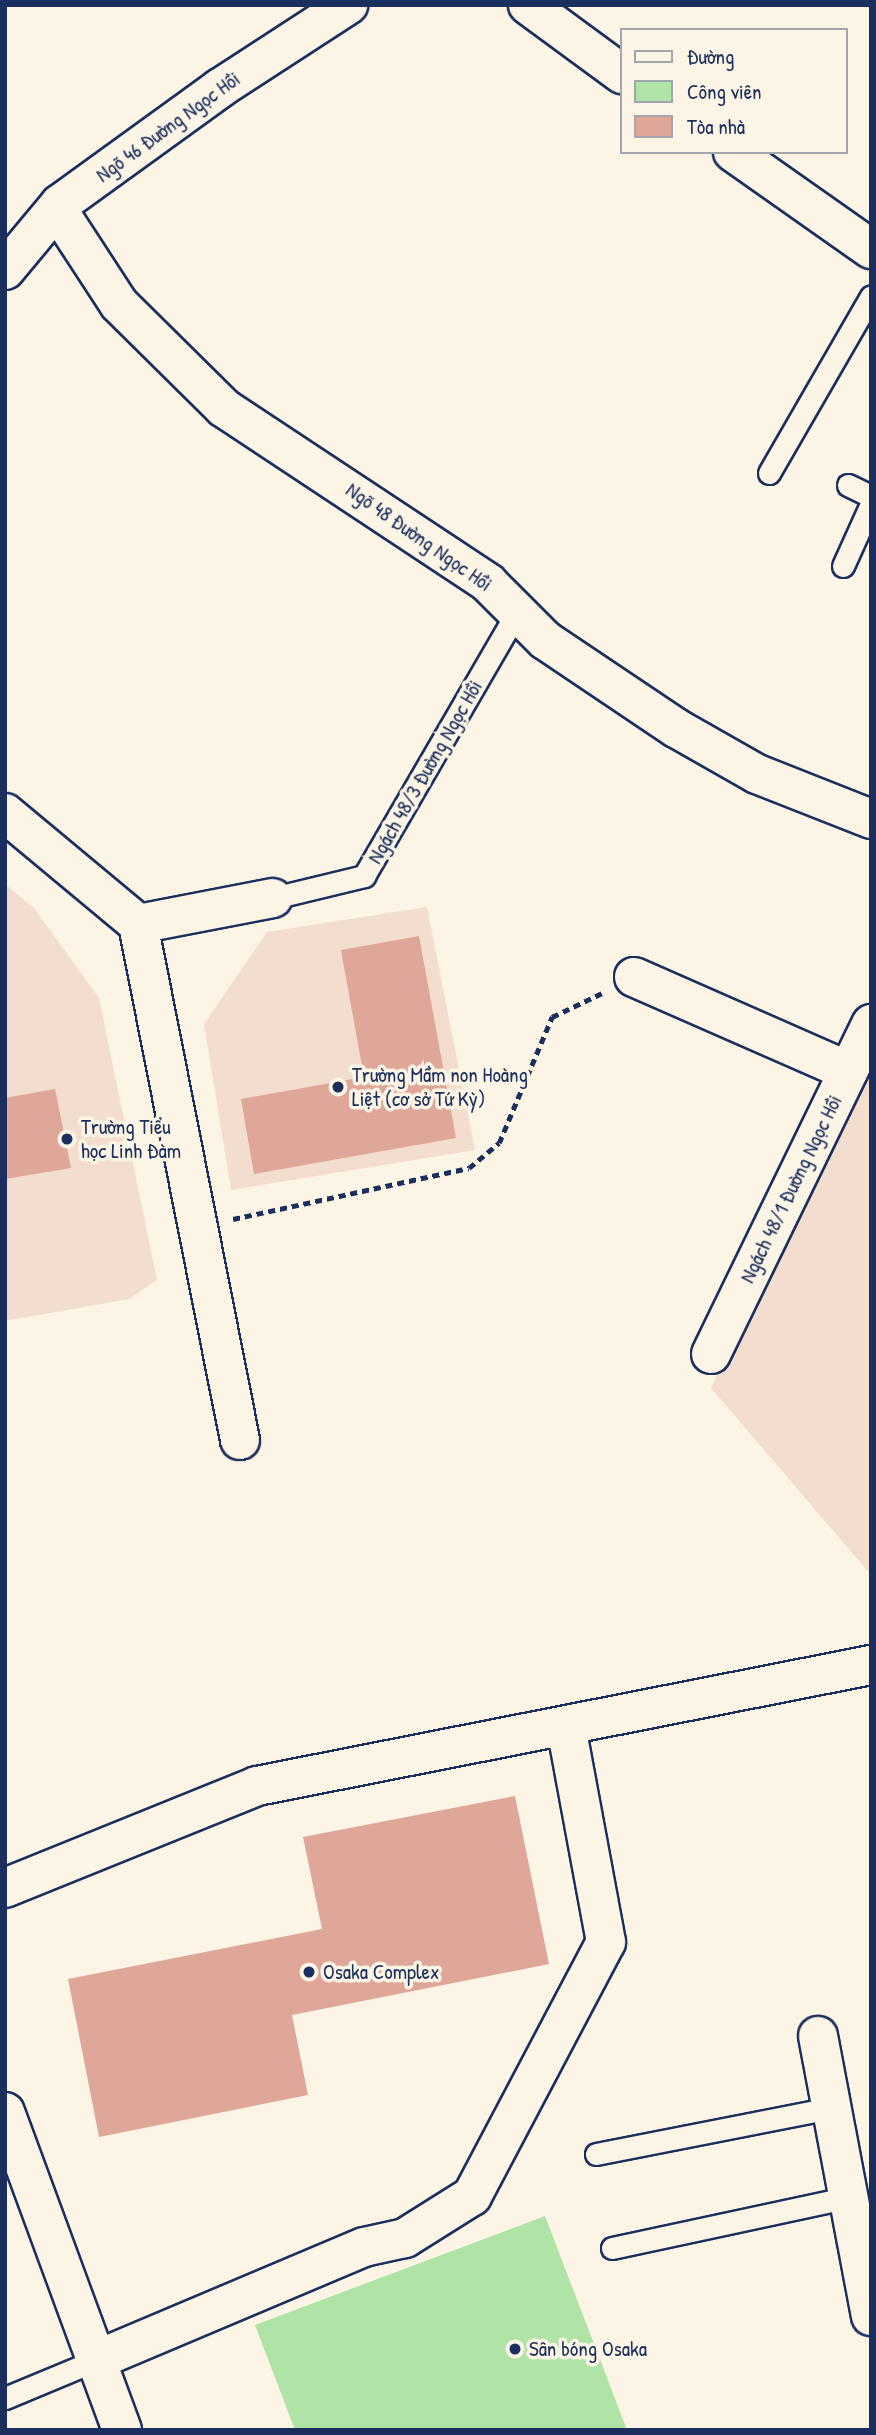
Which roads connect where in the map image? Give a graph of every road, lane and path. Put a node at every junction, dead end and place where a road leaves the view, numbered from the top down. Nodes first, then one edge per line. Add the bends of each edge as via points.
1 (528, 5) edge
2 (338, 8) edge
3 (620, 73) edge
4 (736, 154) edge
5 (57, 209) junction
6 (871, 249) edge
7 (5, 270) edge
8 (871, 296) edge
9 (769, 473) dead end
10 (848, 485) dead end
11 (871, 496) edge
12 (871, 504) edge
13 (843, 566) dead end
14 (517, 612) junction
15 (5, 813) edge
16 (871, 819) edge
17 (273, 898) joint
18 (138, 924) junction
19 (634, 976) joint
20 (871, 1024) edge
21 (848, 1071) junction
22 (197, 1226) junction
23 (711, 1354) dead end
24 (240, 1440) dead end
25 (871, 1665) edge
26 (566, 1727) junction
27 (5, 1888) edge
28 (818, 2036) dead end
29 (831, 2108) junction
30 (5, 2112) edge
31 (596, 2154) dead end
32 (857, 2207) edge
33 (612, 2248) dead end
34 (871, 2316) edge
35 (94, 2361) junction
36 (5, 2398) edge
37 (121, 2430) edge

1 - 3 street
2 - 5 street, Ngõ 46 Đường Ngọc Hồi via 220,88
4 - 6 street
5 - 7 street, Ngõ 46 Đường Ngọc Hồi
5 - 14 street, Ngõ 48 Đường Ngọc Hồi via 119,304 223,408 488,583
8 - 9 lane
10 - 11 lane
12 - 13 lane
14 - 16 street, Ngõ 48 Đường Ngọc Hồi via 545,640 676,728 757,774
14 - 17 lane, Ngách 48/3 Đường Ngọc Hồi via 364,876
15 - 18 street
17 - 18 street, Ngách 48/3 Đường Ngọc Hồi
18 - 22 street
19 - 21 street
19 - 22 path via 552,1017 499,1143 469,1168
20 - 21 street, Ngách 48/1 Đường Ngọc Hồi
21 - 23 street, Ngách 48/1 Đường Ngọc Hồi
22 - 24 street
25 - 26 street
26 - 27 street via 257,1786
26 - 35 street via 606,1942 472,2196 405,2238 364,2247
28 - 29 street
29 - 31 lane
29 - 32 street
30 - 35 street
32 - 33 lane
32 - 34 street
35 - 36 lane
35 - 37 street

